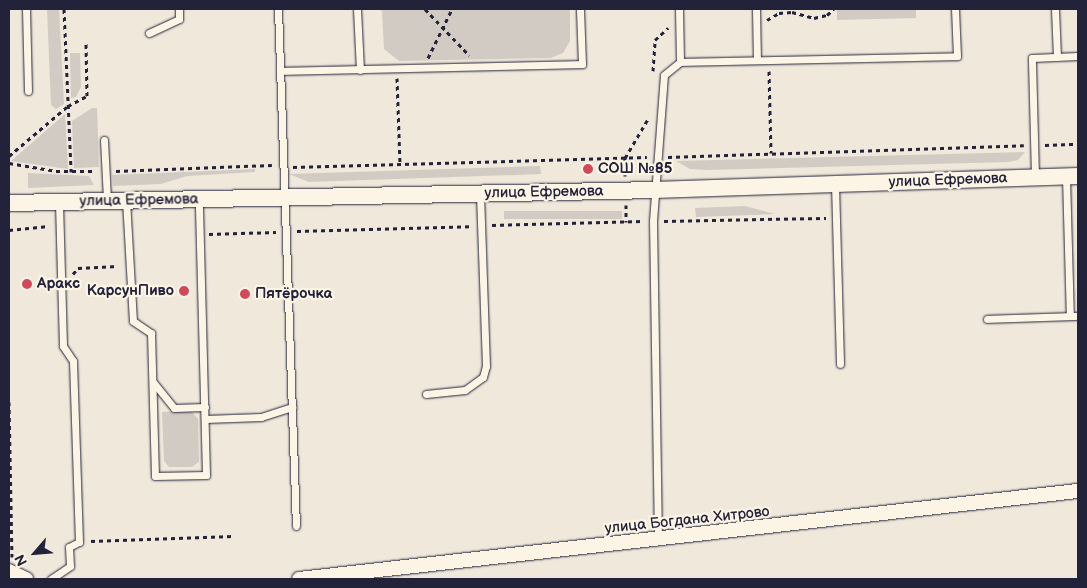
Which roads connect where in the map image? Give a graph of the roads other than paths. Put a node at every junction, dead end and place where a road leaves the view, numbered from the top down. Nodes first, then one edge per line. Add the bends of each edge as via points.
1 (26, 9) edge
2 (179, 9) edge
3 (278, 9) edge
4 (357, 9) edge
5 (580, 9) edge
6 (678, 9) edge
7 (756, 9) edge
8 (955, 9) edge
9 (1056, 9) edge
10 (149, 33) dead end
11 (1078, 56) edge
12 (1057, 57) junction
13 (757, 60) junction
14 (680, 62) junction
15 (360, 70) junction
16 (280, 72) junction
17 (28, 91) dead end
18 (104, 140) dead end
19 (1072, 176) edge
20 (1035, 177) junction
21 (835, 184) junction
22 (654, 190) junction
23 (480, 193) junction
24 (284, 197) junction
25 (199, 199) junction
26 (126, 200) junction
27 (107, 201) junction
28 (59, 202) junction
29 (9, 203) edge
30 (1074, 316) edge
31 (987, 319) dead end
32 (840, 364) dead end
33 (152, 382) junction
34 (426, 394) dead end
35 (292, 406) junction
36 (205, 407) junction
37 (205, 419) junction
38 (1078, 491) edge
39 (296, 526) dead end
40 (658, 540) junction
41 (11, 571) edge
42 (26, 579) edge
43 (51, 579) edge
44 (299, 579) edge

1 - 17 lane
2 - 10 lane via 179,19
3 - 16 lane
4 - 15 lane
5 - 15 lane via 582,64
6 - 14 lane
7 - 13 lane
8 - 13 lane via 957,56
9 - 12 lane
11 - 12 lane
12 - 20 lane via 1032,58
13 - 14 lane
14 - 22 lane via 664,75
15 - 16 lane
16 - 24 lane
18 - 27 lane
19 - 20 street, улица Ефремова
19 - 30 lane
20 - 21 street, улица Ефремова
21 - 22 street, улица Ефремова
21 - 32 lane
22 - 23 street, улица Ефремова
22 - 40 lane
23 - 24 street, улица Ефремова
23 - 34 lane via 486,366 483,377 465,390
24 - 25 street, улица Ефремова
24 - 35 lane
25 - 26 street, улица Ефремова
25 - 36 lane
26 - 27 street, улица Ефремова
26 - 33 lane via 133,321 151,333
27 - 28 street, улица Ефремова
28 - 29 street, улица Ефремова
28 - 43 lane via 62,346 73,361 79,542 69,547 70,566
30 - 31 lane
33 - 36 lane via 174,408
33 - 37 lane via 155,476 206,475
35 - 37 lane via 261,417
35 - 39 lane
36 - 37 lane
38 - 40 street, улица Богдана Хитрово
40 - 44 street, улица Богдана Хитрово
41 - 42 street

